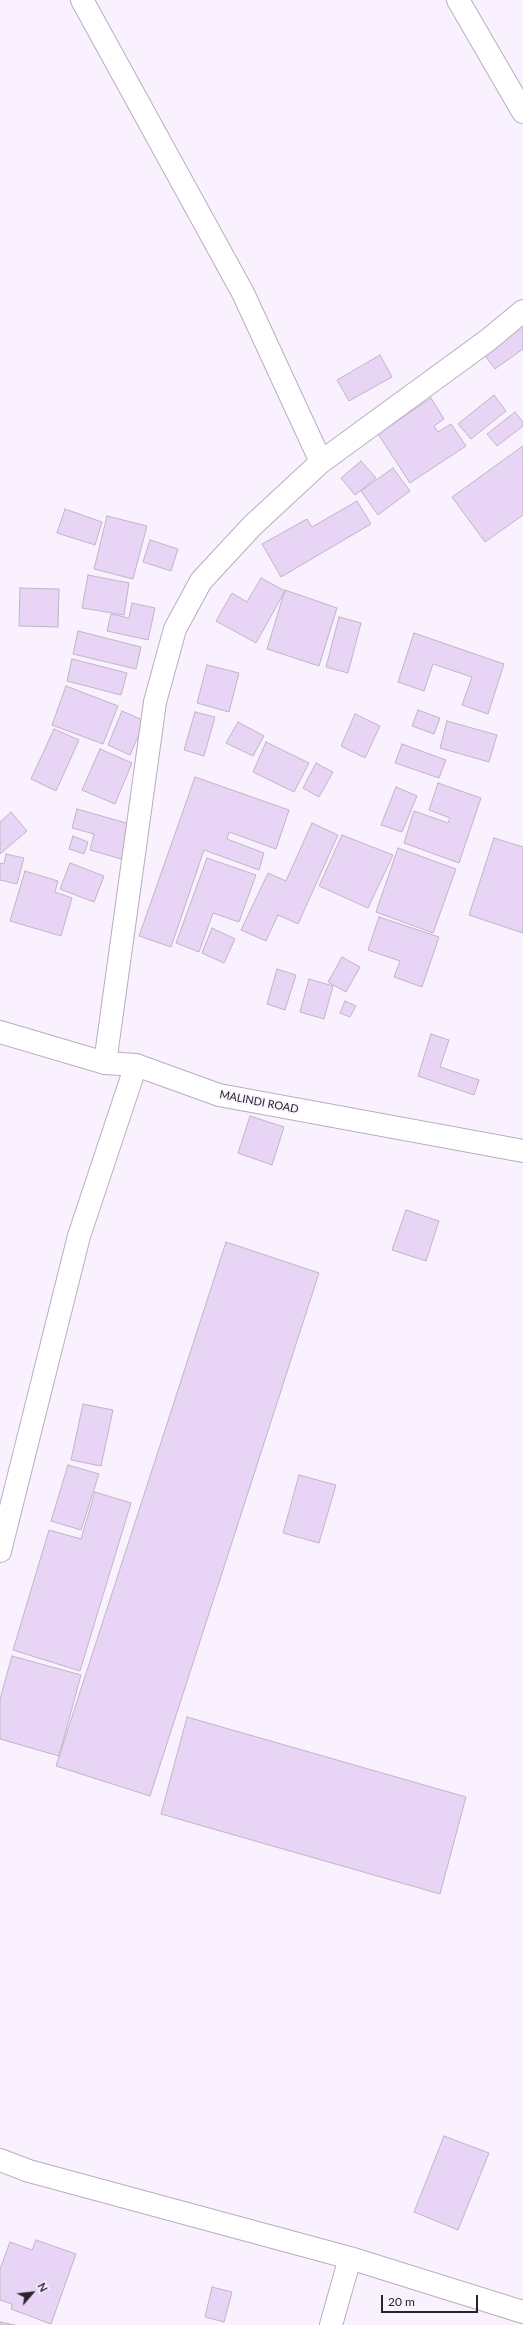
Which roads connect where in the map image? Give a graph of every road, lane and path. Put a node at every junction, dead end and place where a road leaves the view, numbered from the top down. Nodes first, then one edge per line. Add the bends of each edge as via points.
1 (82, 0) edge
2 (458, 0) edge
3 (523, 112) edge
4 (523, 311) edge
5 (321, 462) junction
6 (0, 1032) edge
7 (105, 1062) junction
8 (136, 1065) junction
9 (523, 1151) edge
10 (0, 1550) edge
11 (0, 2160) edge
12 (350, 2258) junction
13 (523, 2312) edge
14 (331, 2325) edge

1 - 5 main road via 243,293
2 - 3 main road
4 - 5 main road via 488,340
5 - 7 main road via 252,526 201,581 175,629 155,702
6 - 7 main road, MALINDI ROAD
7 - 8 main road, MALINDI ROAD
8 - 9 main road, MALINDI ROAD via 219,1095
8 - 10 main road via 79,1236
11 - 12 main road via 29,2171
12 - 13 main road
12 - 14 main road

